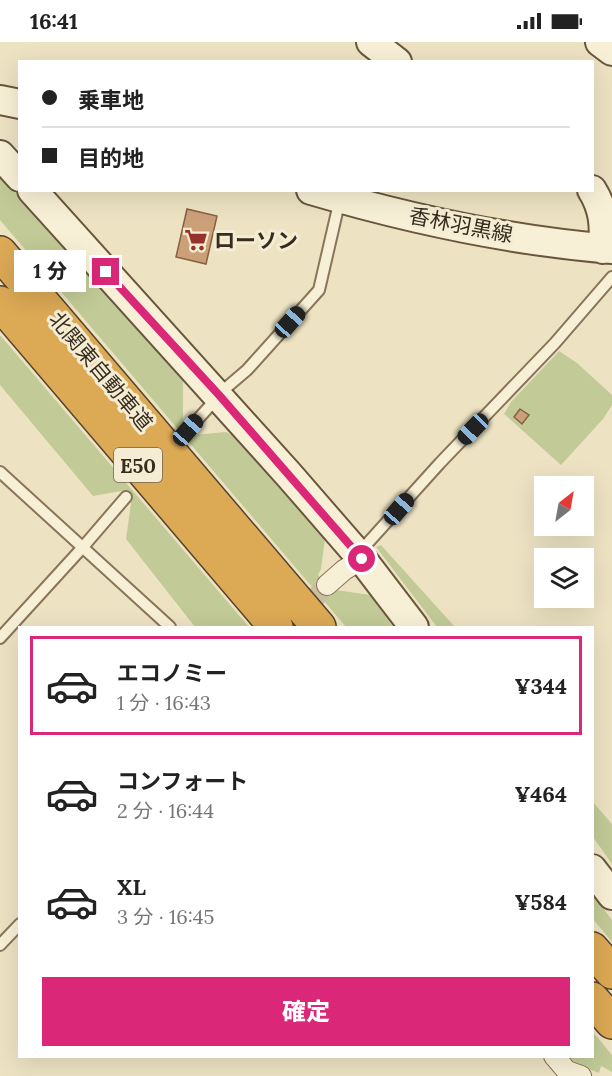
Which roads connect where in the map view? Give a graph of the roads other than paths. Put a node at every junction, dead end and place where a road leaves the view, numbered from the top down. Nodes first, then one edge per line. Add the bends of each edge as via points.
1 (600, 42) edge
2 (612, 51) edge
3 (0, 100) edge
4 (18, 104) edge
5 (0, 155) edge
6 (18, 175) edge
7 (317, 192) edge
8 (593, 192) edge
9 (41, 195) edge
10 (340, 199) junction
11 (607, 249) edge
12 (0, 253) edge
13 (612, 278) edge
14 (0, 303) edge
15 (219, 395) junction
16 (188, 430) dead end
17 (0, 472) edge
18 (126, 496) dead end
19 (84, 548) junction
20 (359, 556) junction
21 (327, 585) tunnel mouth
22 (169, 626) edge
23 (275, 626) edge
24 (317, 626) edge
25 (413, 626) edge
26 (0, 638) edge
27 (594, 872) edge
28 (612, 895) edge
29 (18, 926) edge
30 (0, 945) edge
31 (594, 951) edge
32 (612, 972) edge
33 (594, 1001) edge
34 (612, 1022) edge
35 (556, 1058) edge
36 (581, 1076) edge

1 - 2 street
3 - 4 street
5 - 6 street
7 - 10 street, 香林羽黒線
8 - 11 street via 605,226
9 - 15 street
10 - 11 street, 香林羽黒線 via 496,233
10 - 15 lane via 318,290 247,370
12 - 24 highway, 北関東自動車道 / E50
13 - 20 lane
14 - 23 highway, 北関東自動車道 / E50
15 - 16 lane
15 - 20 street
17 - 19 lane
18 - 19 lane
19 - 22 lane
19 - 26 lane
20 - 21 street
20 - 25 street
27 - 28 street
29 - 30 lane
31 - 32 highway
33 - 34 highway
35 - 36 street via 567,1071

